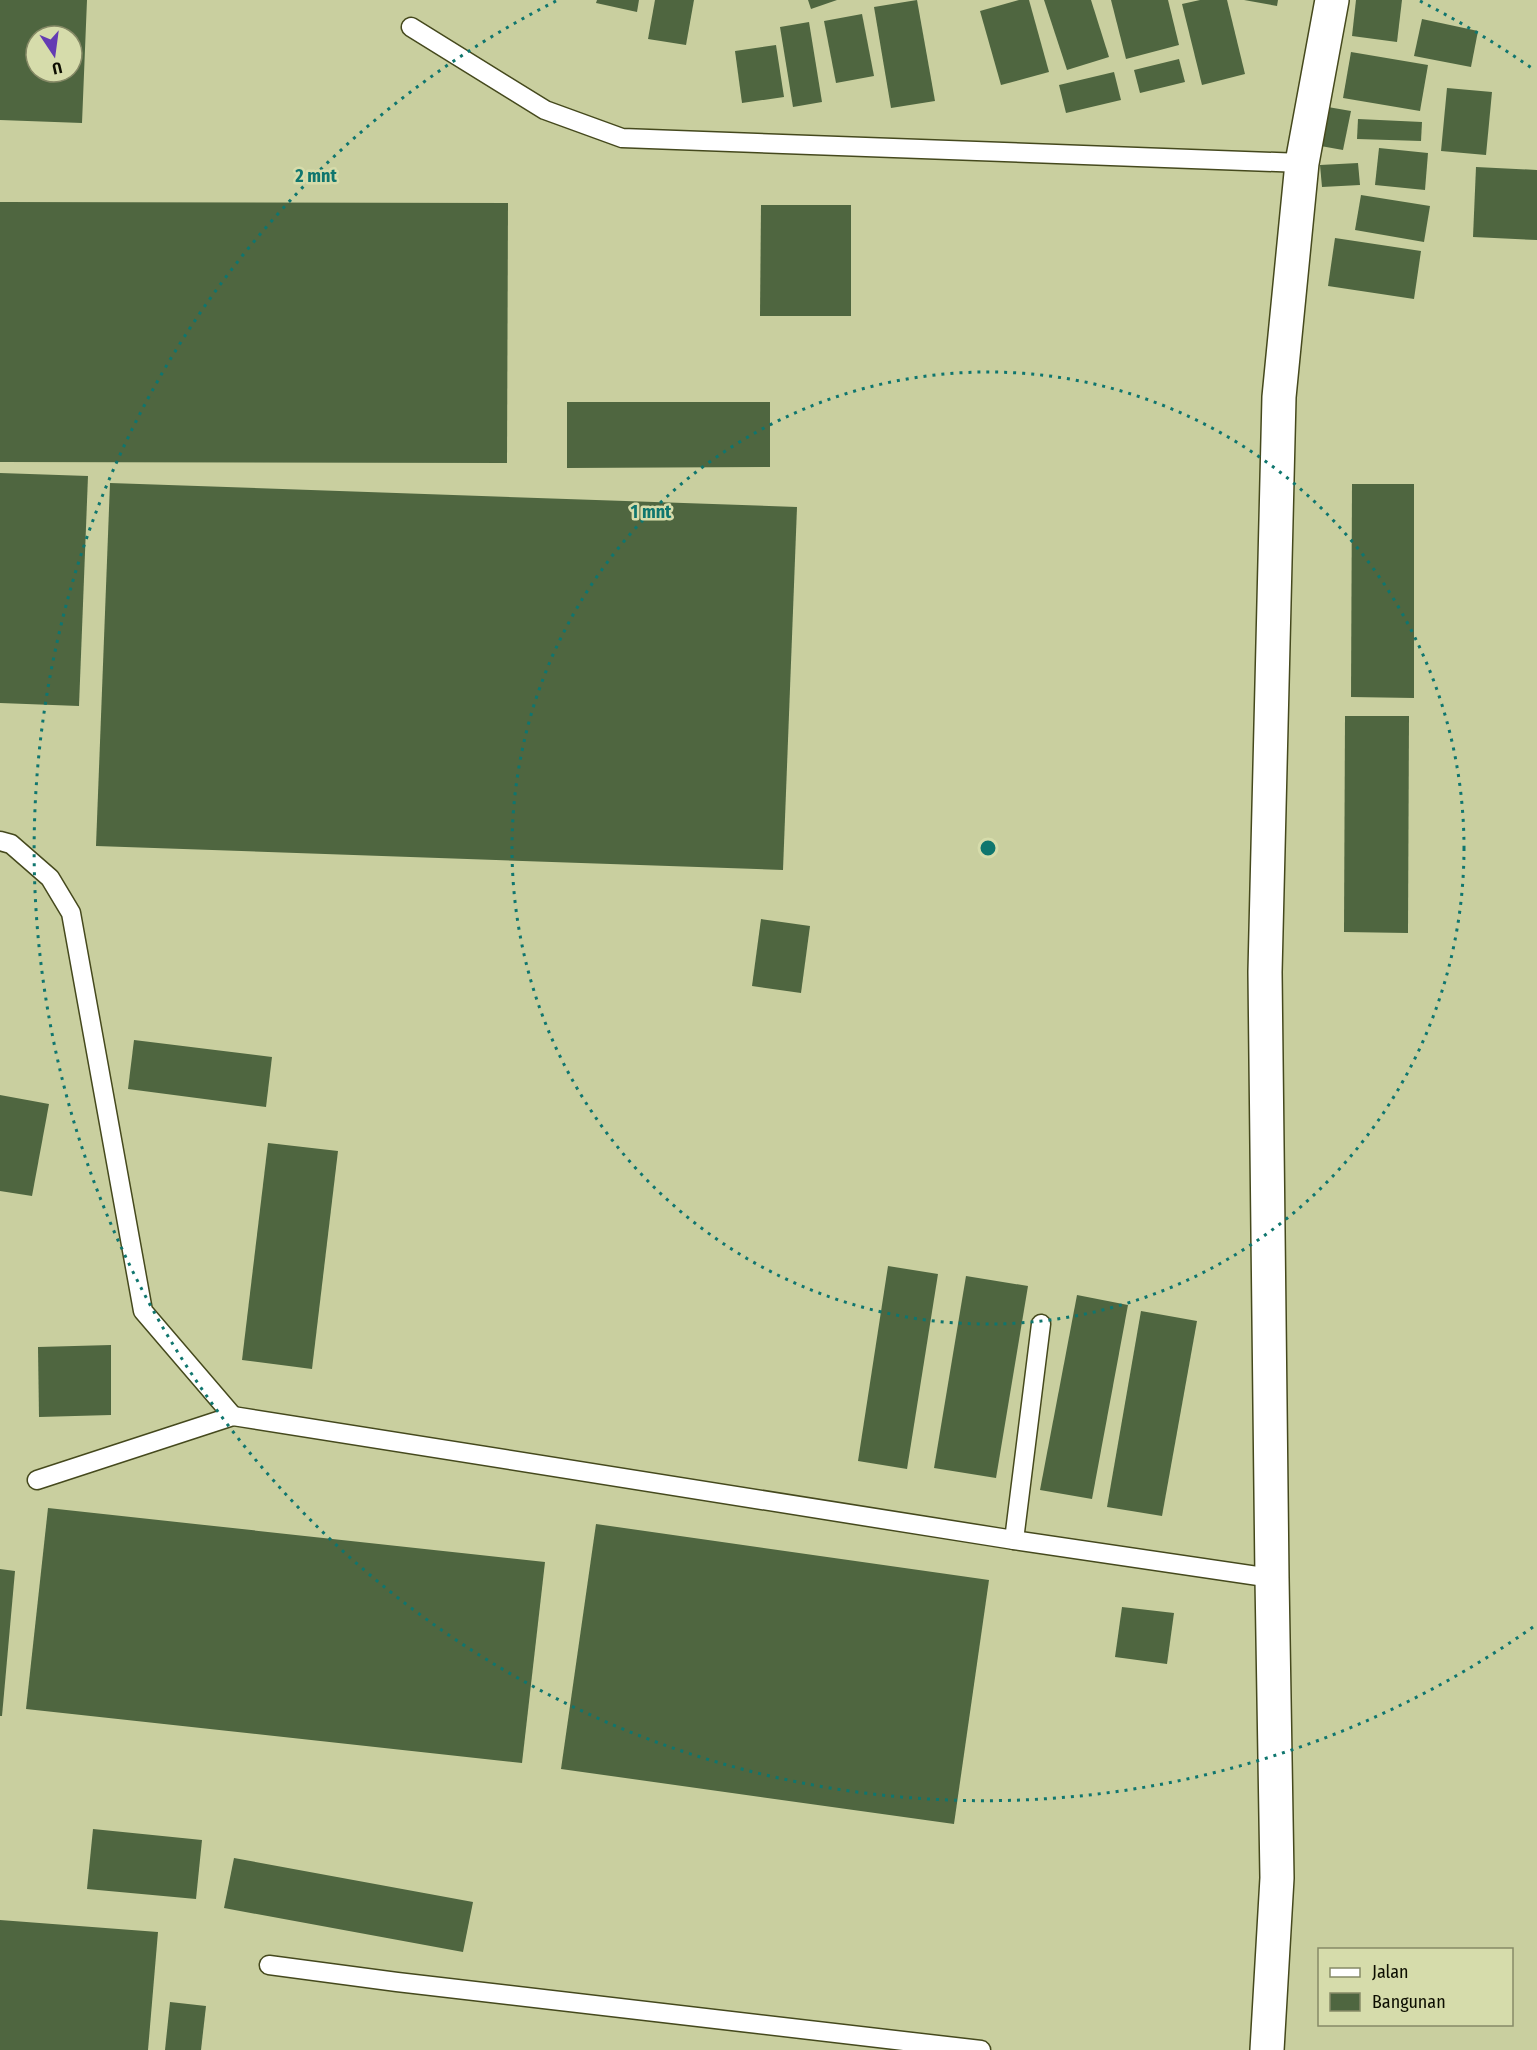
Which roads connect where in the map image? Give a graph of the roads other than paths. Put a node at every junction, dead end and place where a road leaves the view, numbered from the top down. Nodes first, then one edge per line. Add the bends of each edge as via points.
1 (1332, 0) edge
2 (411, 27) dead end
3 (1302, 163) junction
4 (0, 841) edge
5 (1041, 1324) dead end
6 (233, 1416) junction
7 (37, 1480) dead end
8 (1014, 1540) junction
9 (1272, 1578) junction
10 (269, 1965) dead end
11 (981, 2050) edge
12 (1267, 2050) edge

1 - 3 street
2 - 3 lane via 545,110 622,138
3 - 9 street via 1279,397 1266,960
4 - 6 lane via 11,844 50,878 72,913 143,1311
5 - 8 lane
6 - 7 lane
6 - 8 lane
8 - 9 lane
9 - 12 street via 1277,1878
10 - 11 lane

